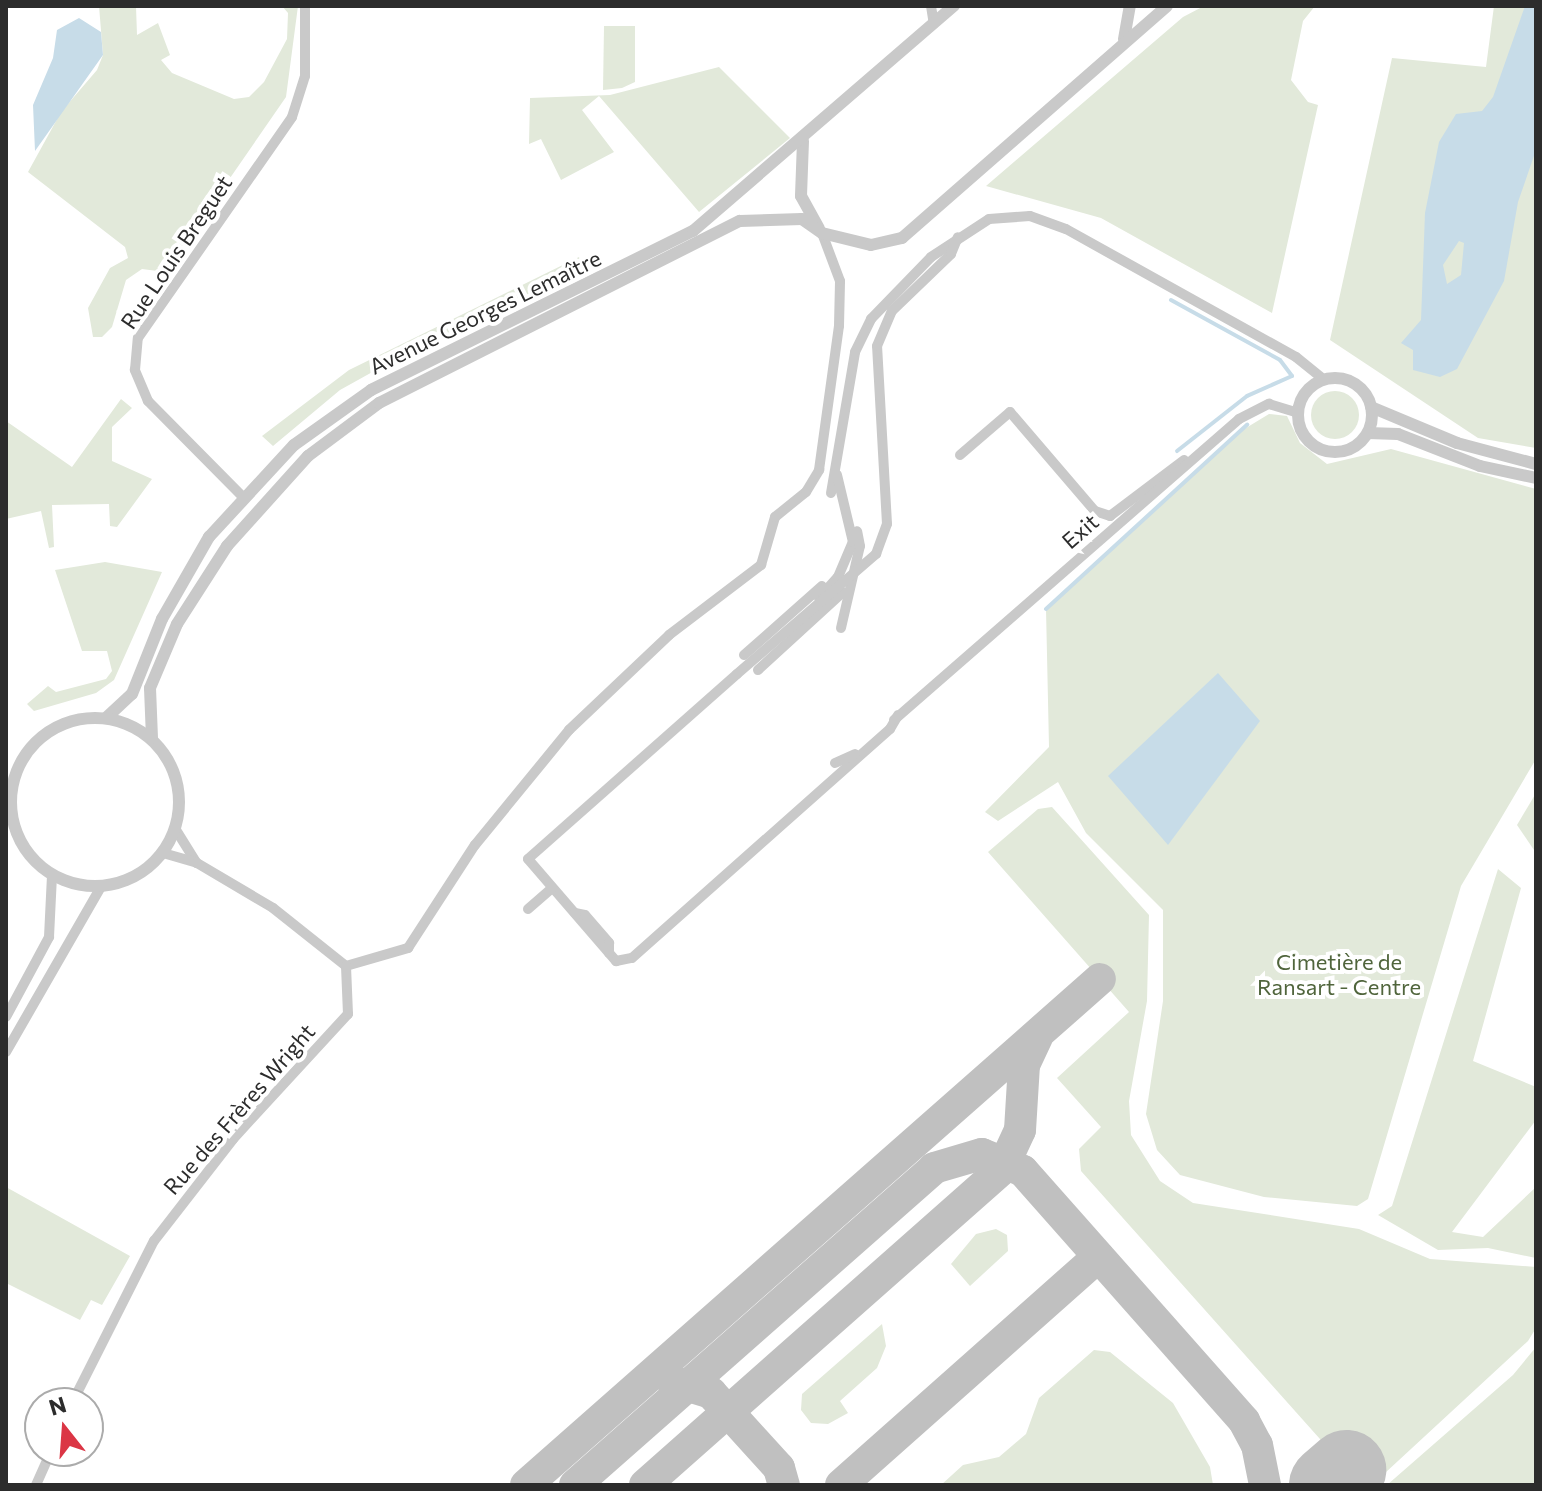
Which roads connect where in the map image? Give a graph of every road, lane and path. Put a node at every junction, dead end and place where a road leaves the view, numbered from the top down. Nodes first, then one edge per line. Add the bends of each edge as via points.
1 (305, 6) edge
2 (931, 6) edge
3 (954, 6) edge
4 (1130, 6) edge
5 (1167, 6) edge
6 (934, 24) junction
7 (1124, 39) junction
8 (803, 141) junction
9 (822, 233) junction
10 (959, 233) junction
11 (887, 297) junction
12 (900, 300) junction
13 (1324, 380) junction
14 (1371, 407) junction
15 (1298, 413) junction
16 (1368, 433) junction
17 (1222, 434) junction
18 (960, 455) dead end
19 (1536, 464) edge
20 (836, 468) junction
21 (1536, 478) edge
22 (831, 493) dead end
23 (242, 496) junction
24 (846, 508) junction
25 (853, 542) junction
26 (849, 572) junction
27 (843, 592) junction
28 (753, 665) junction
29 (898, 715) junction
30 (106, 718) junction
31 (152, 738) junction
32 (835, 763) dead end
33 (8, 800) edge
34 (10, 825) edge
35 (176, 830) junction
36 (163, 853) junction
37 (197, 863) junction
38 (52, 875) junction
39 (101, 887) junction
40 (552, 888) junction
41 (528, 909) dead end
42 (346, 966) junction
43 (6, 1017) edge
44 (6, 1052) edge
45 (80, 1387) edge

1 - 23 street, Rue Louis Breguet via 305,76 292,117 138,338 135,370 148,401
2 - 6 street
3 - 6 street, Avenue Georges Lemaître
4 - 7 street
5 - 7 street, Avenue Georges Lemaître
6 - 8 street, Avenue Georges Lemaître
7 - 9 street, Avenue Georges Lemaître via 902,238 871,245
8 - 9 street via 801,196
8 - 23 street, Avenue Georges Lemaître via 682,238 371,390 294,445
9 - 31 street, Avenue Georges Lemaître via 802,219 740,221 403,389 308,456 255,508 177,624 150,688
9 - 42 street via 840,281 840,311 819,470 806,492 775,517 761,565 649,652 569,730 475,845 408,948
10 - 11 street
10 - 12 street via 951,254
10 - 13 street via 1008,215 1043,219 1296,357
11 - 12 street
11 - 20 street via 855,352
12 - 40 street, bridge via 877,346 887,524 876,554 528,859
13 - 14 street via 1357,385
13 - 15 street via 1306,392
14 - 16 street
14 - 19 street via 1457,443
15 - 16 street via 1302,433 1325,451 1354,447
15 - 17 street, Exit via 1262,405
16 - 21 street via 1398,434 1480,466
17 - 18 street via 1154,477 1110,516 1102,515 1010,412
17 - 29 street, Exit
20 - 22 street
20 - 24 street
23 - 30 street, Avenue Georges Lemaître via 209,537 162,619 132,694
24 - 25 street
24 - 27 street via 860,546 837,632
24 - 28 street via 844,552 834,571
25 - 26 street
25 - 28 street via 828,590
26 - 27 street
26 - 28 street via 821,606
27 - 28 street
29 - 32 street
29 - 40 street via 890,729 632,958 616,961
30 - 31 street
30 - 33 street via 71,721 43,736 24,756
31 - 35 street via 177,777
33 - 34 street
34 - 38 street via 27,852
35 - 36 street
35 - 37 street
36 - 37 street
36 - 39 street via 140,874
37 - 42 street via 273,908
38 - 39 street
38 - 43 street via 49,937
39 - 44 street
40 - 41 street
42 - 45 street, Rue des Frères Wright via 348,1014 233,1139 154,1241

